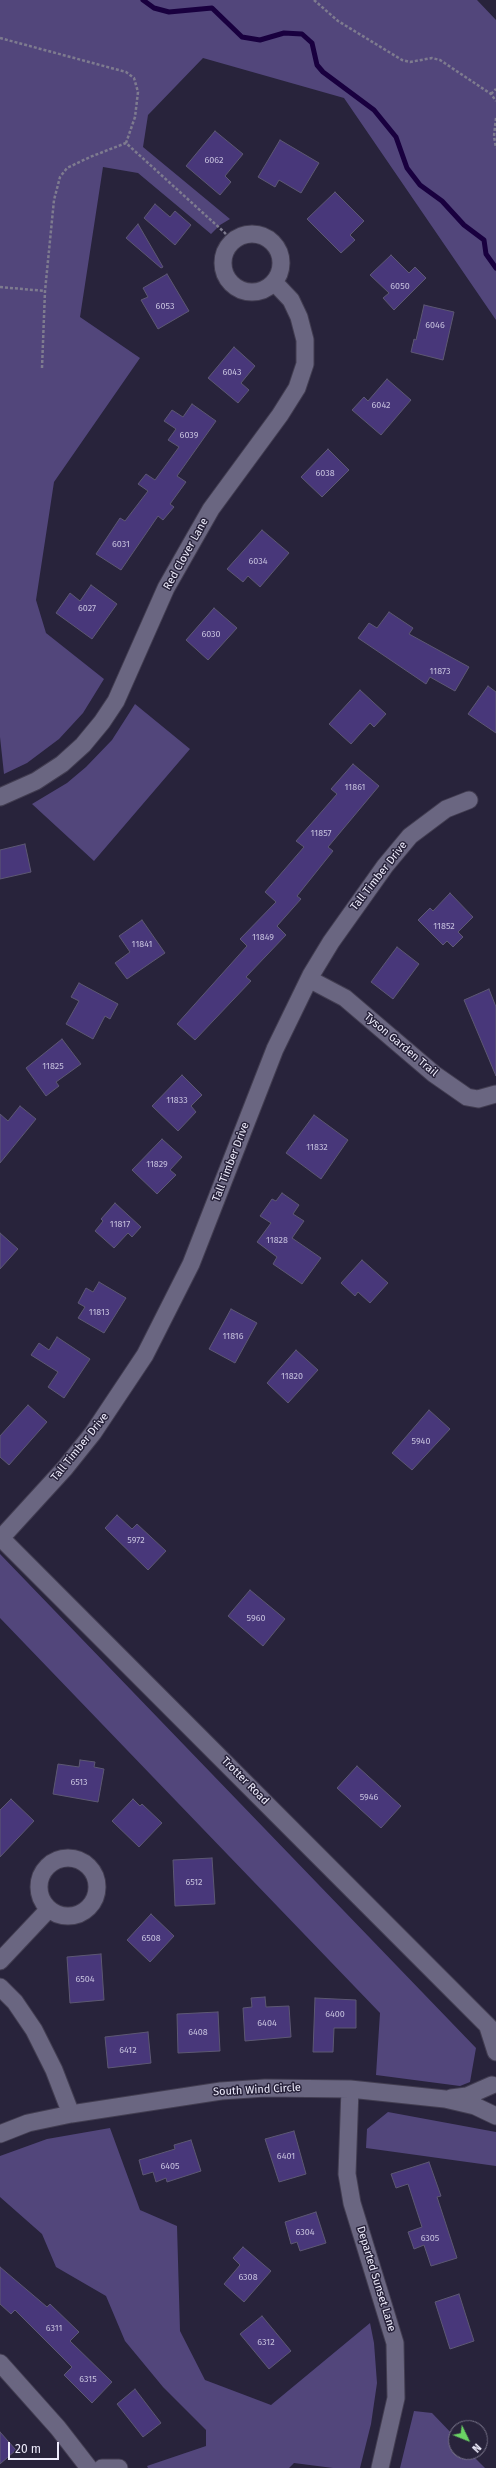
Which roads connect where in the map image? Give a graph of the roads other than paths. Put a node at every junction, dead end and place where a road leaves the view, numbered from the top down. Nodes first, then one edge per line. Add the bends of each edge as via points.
1 (274, 282) junction
2 (0, 797) edge
3 (469, 800) dead end
4 (309, 979) junction
5 (496, 1094) edge
6 (1, 1537) edge
7 (48, 1910) dead end
8 (0, 1961) edge
9 (0, 1987) edge
10 (492, 2030) edge
11 (496, 2052) edge
12 (495, 2079) edge
13 (350, 2089) junction
14 (445, 2099) junction
15 (71, 2114) junction
16 (496, 2115) edge
17 (0, 2134) edge
18 (0, 2363) edge
19 (89, 2468) edge
20 (102, 2468) edge
21 (119, 2468) edge
22 (380, 2468) edge

1 - 1 street via 280,272 281,258 276,245 265,236 250,233 232,241 224,252 222,265 225,276 232,286 244,292 256,292 266,289
1 - 2 street, Red Clover Lane via 291,300 299,316 305,340 305,364 297,388 211,509 166,588 116,702 102,722 83,745 62,764 36,781
3 - 4 street, Tall Timber Drive via 446,809 410,836 359,902
4 - 5 street, Tyson Garden Trail via 345,998 423,1065 467,1097 478,1099
4 - 6 street, Tall Timber Drive via 275,1049 191,1264 145,1355 93,1433 65,1468
6 - 10 street, Trotter Road
7 - 8 street
9 - 15 street via 15,2002 34,2030 54,2070
10 - 11 street, Trotter Road
12 - 14 street, South Wind Circle via 467,2096
12 - 16 street via 490,2101
13 - 14 street, South Wind Circle
13 - 15 street, South Wind Circle via 302,2086 221,2090
13 - 22 street, Departed Sunset Lane via 347,2174 352,2203 395,2343 396,2398
14 - 16 street, South Wind Circle via 475,2106
15 - 17 street, South Wind Circle via 28,2123
18 - 19 street via 58,2428
20 - 21 street

